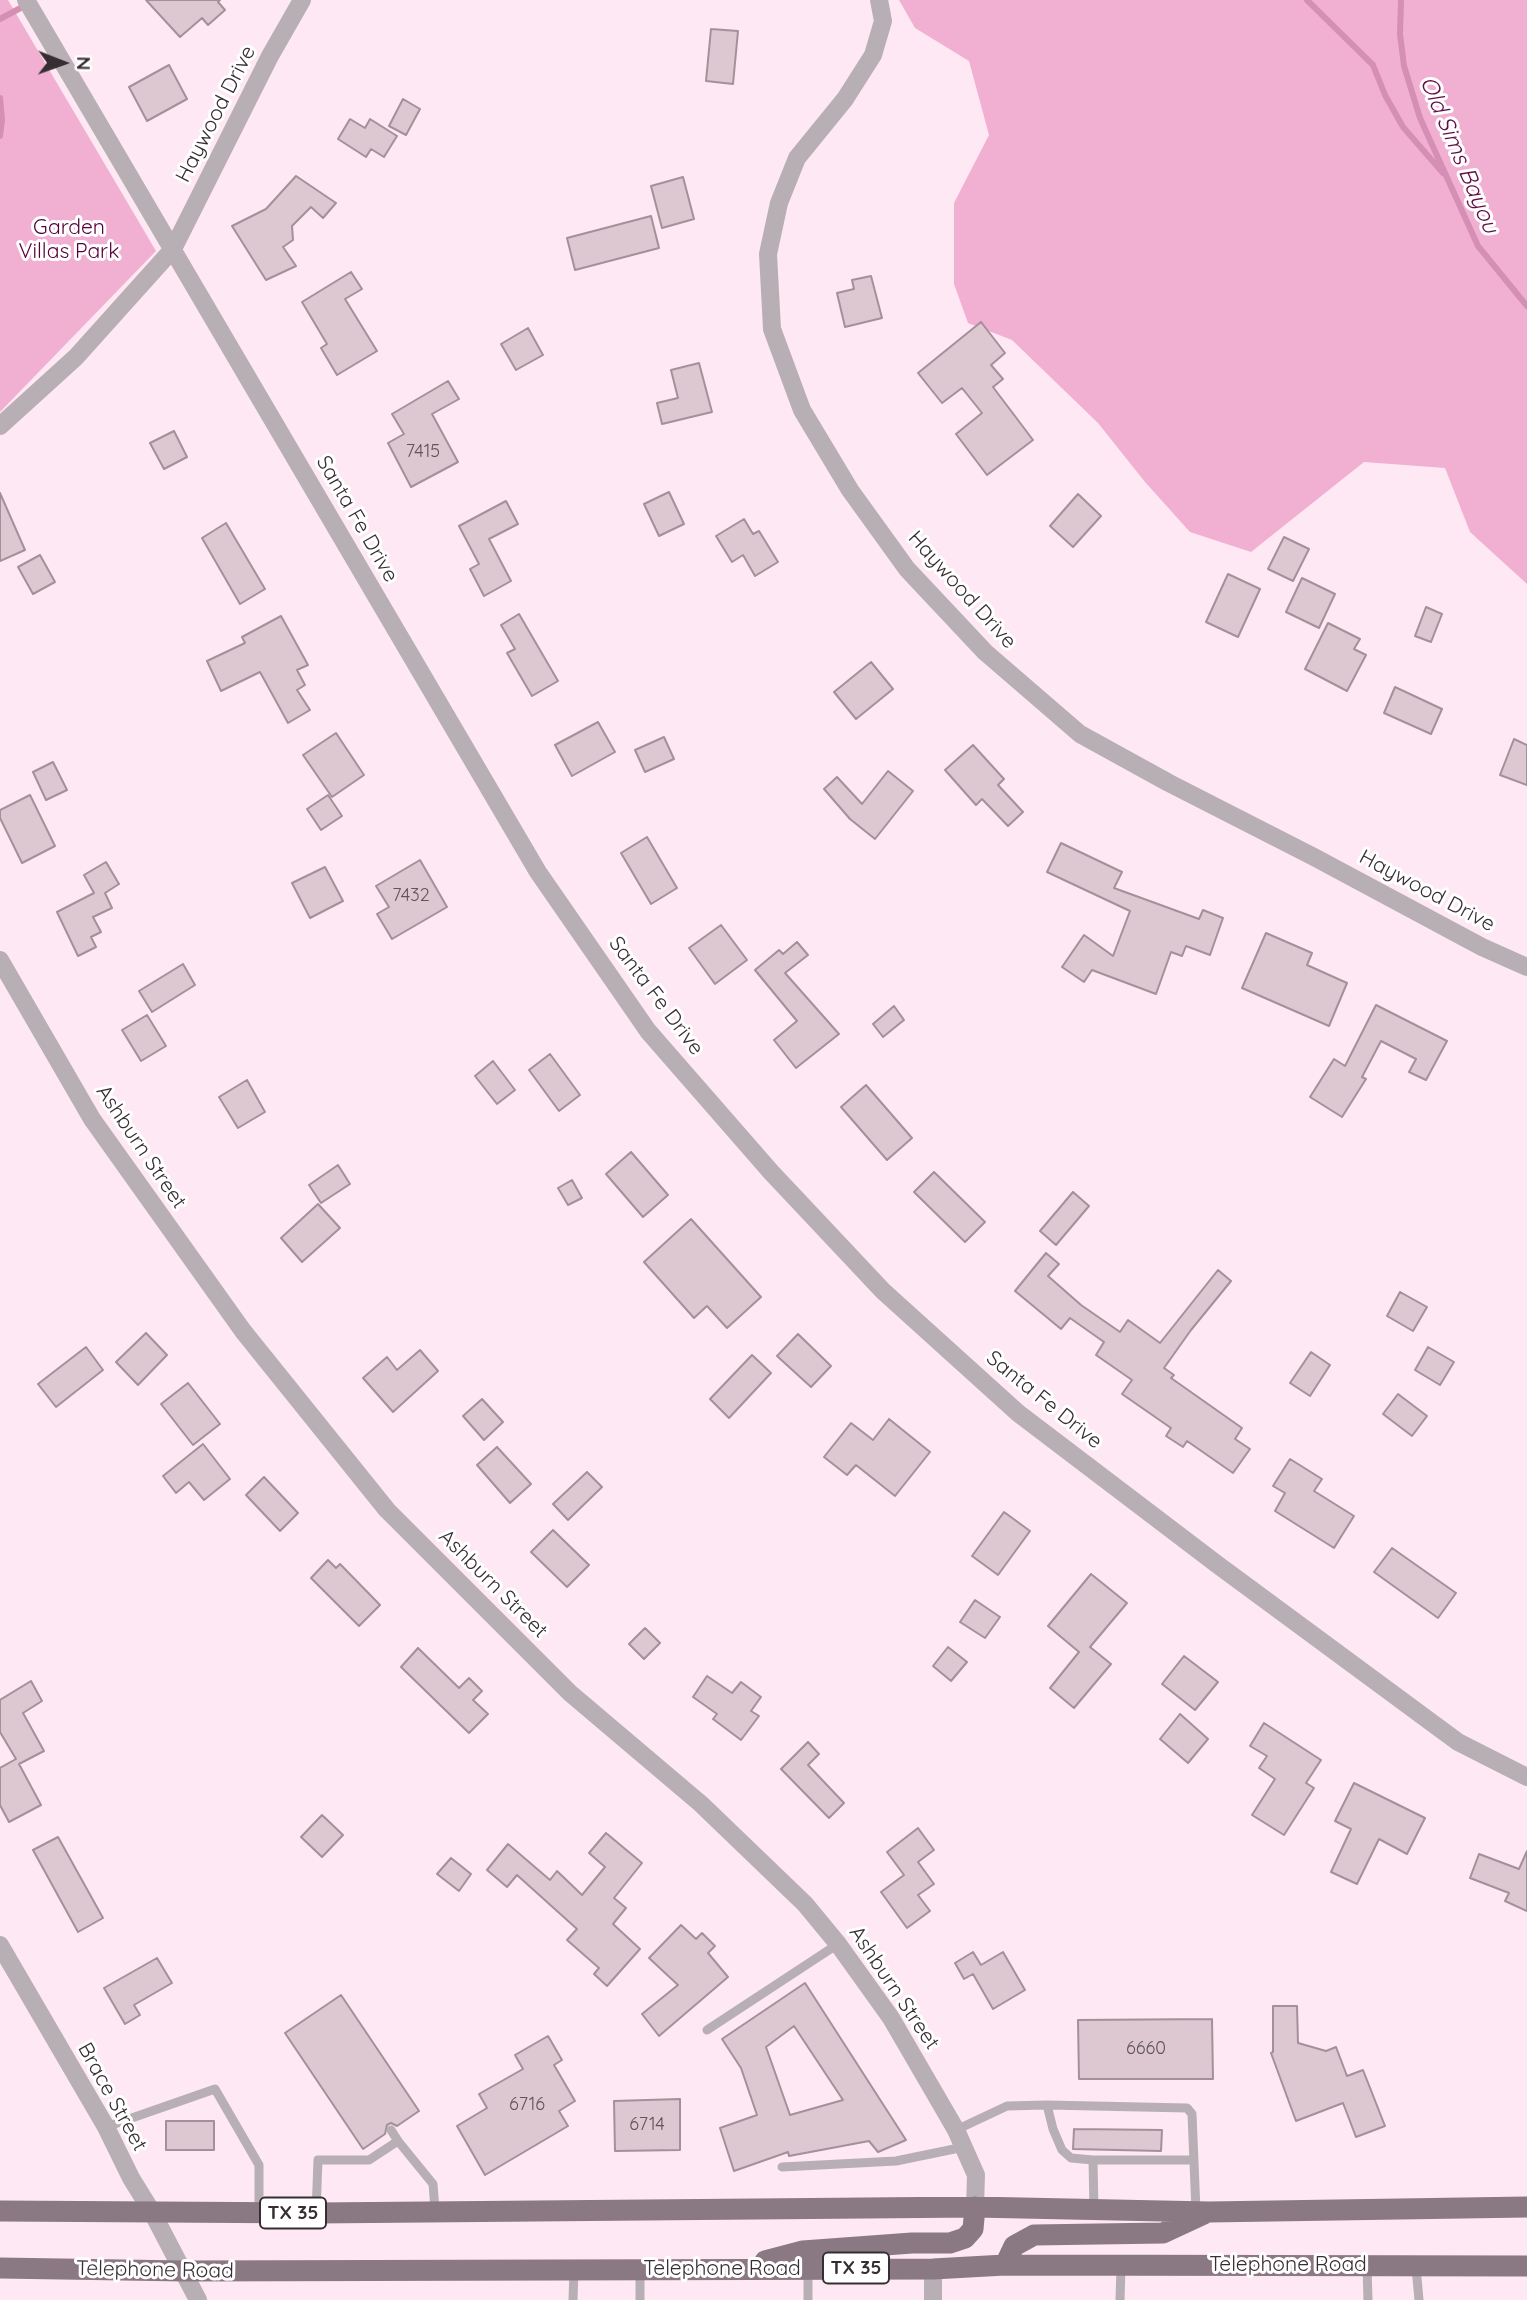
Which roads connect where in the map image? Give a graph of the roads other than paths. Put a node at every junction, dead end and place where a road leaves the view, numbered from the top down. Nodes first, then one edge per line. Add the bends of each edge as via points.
1 (26, 0) edge
2 (302, 0) edge
3 (879, 0) edge
4 (173, 249) junction
5 (0, 426) edge
6 (0, 960) edge
7 (1527, 967) edge
8 (1527, 1777) edge
9 (838, 1944) junction
10 (0, 1945) edge
11 (707, 2030) dead end
12 (1046, 2105) junction
13 (106, 2127) junction
14 (391, 2130) dead end
15 (956, 2130) junction
16 (398, 2141) junction
17 (964, 2147) junction
18 (1093, 2160) junction
19 (1194, 2160) junction
20 (782, 2167) dead end
21 (975, 2207) junction
22 (1527, 2207) edge
23 (1094, 2210) junction
24 (0, 2211) edge
25 (152, 2212) junction
26 (259, 2212) junction
27 (435, 2212) junction
28 (1203, 2212) junction
29 (316, 2213) junction
30 (1005, 2265) junction
31 (1121, 2265) junction
32 (1367, 2265) junction
33 (1416, 2266) junction
34 (1527, 2266) edge
35 (0, 2268) edge
36 (736, 2268) junction
37 (574, 2269) junction
38 (640, 2269) junction
39 (807, 2269) junction
40 (933, 2269) junction
41 (184, 2271) junction
42 (198, 2300) edge
43 (573, 2300) edge
44 (640, 2300) edge
45 (808, 2300) edge
46 (933, 2300) edge
47 (1120, 2300) edge
48 (1368, 2300) edge
49 (1419, 2300) edge

1 - 4 street, Santa Fe Drive
2 - 4 street, Haywood Drive
3 - 7 street, Haywood Drive via 883,21 873,55 845,100 797,158 779,203 768,254 772,329 802,410 850,490 907,569 985,653 1080,734
4 - 5 street, Haywood Drive via 76,357
4 - 8 street, Santa Fe Drive via 538,872 648,1031 771,1172 883,1291 1018,1413 1458,1742
6 - 9 street, Ashburn Street via 92,1119 243,1331 387,1510 570,1693 701,1804 804,1904
9 - 11 lane
9 - 15 street, Ashburn Street via 891,2018
10 - 13 street, Brace Street
12 - 15 lane via 1007,2106
12 - 18 lane via 1062,2150 1071,2158
12 - 19 lane via 1187,2108 1192,2114
13 - 25 street, Brace Street
13 - 26 lane via 215,2089 259,2165
14 - 16 lane
15 - 17 street, Ashburn Street
16 - 27 lane via 433,2184
16 - 29 lane via 369,2160 318,2160
17 - 20 lane via 896,2161
17 - 21 street, Ashburn Street via 976,2175
18 - 19 lane
18 - 23 lane
19 - 28 lane
21 - 23 main road, TX 35
21 - 27 main road, TX 35
21 - 36 main road via 973,2229 965,2238 950,2243 803,2251
22 - 28 main road, TX 35
23 - 28 main road, TX 35
24 - 25 main road, TX 35
25 - 26 main road, TX 35
25 - 41 street, Brace Street
26 - 29 main road, TX 35
27 - 29 main road, TX 35
28 - 30 main road via 1163,2233 1034,2235 1014,2246
30 - 31 main road, Telephone Road / TX 35
30 - 40 main road, Telephone Road / TX 35
31 - 32 main road, Telephone Road / TX 35
31 - 47 lane
32 - 33 main road, Telephone Road / TX 35
32 - 48 lane
33 - 34 main road, Telephone Road / TX 35
33 - 49 lane
35 - 41 main road, Telephone Road / TX 35
36 - 38 main road, Telephone Road / TX 35
36 - 39 main road, Telephone Road / TX 35
37 - 38 main road, Telephone Road / TX 35
37 - 41 main road, Telephone Road / TX 35
37 - 43 lane
38 - 44 lane
39 - 40 main road, Telephone Road / TX 35
39 - 45 lane
40 - 46 street
41 - 42 street, Brace Street

